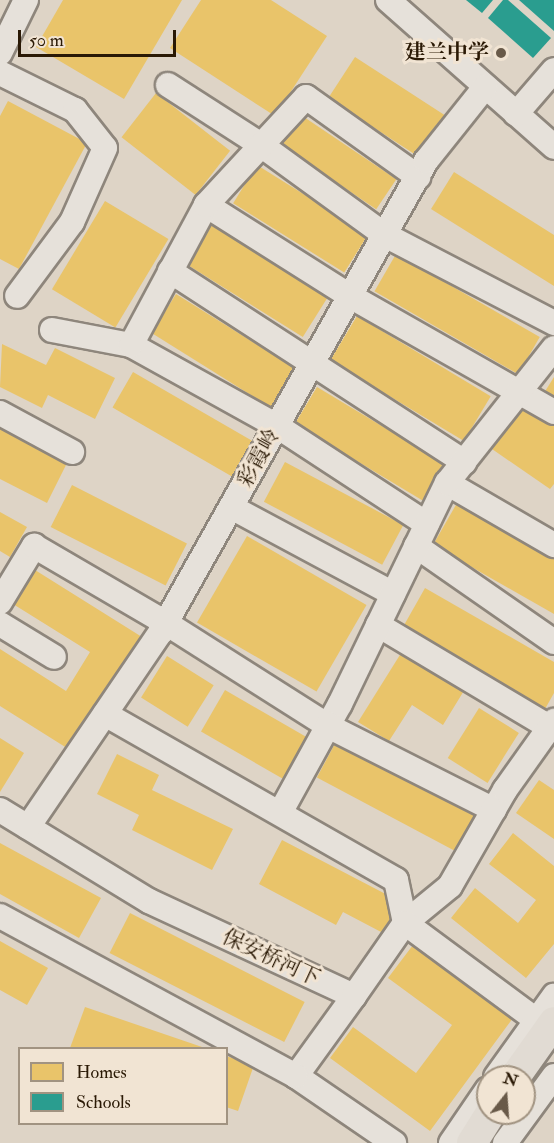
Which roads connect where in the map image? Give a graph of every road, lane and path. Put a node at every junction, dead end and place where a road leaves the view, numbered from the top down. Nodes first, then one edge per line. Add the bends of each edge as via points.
1 (26, 0) edge
2 (388, 0) edge
3 (0, 53) edge
4 (554, 70) edge
5 (0, 73) edge
6 (168, 86) dead end
7 (485, 87) junction
8 (516, 114) junction
9 (261, 145) junction
10 (554, 147) edge
11 (418, 177) junction
12 (206, 205) junction
13 (385, 235) junction
14 (170, 272) junction
15 (18, 296) dead end
16 (350, 296) junction
17 (554, 323) edge
18 (52, 330) dead end
19 (131, 345) junction
20 (554, 348) edge
21 (312, 363) junction
22 (519, 392) junction
23 (554, 412) edge
24 (0, 413) edge
25 (277, 426) junction
26 (72, 452) dead end
27 (464, 462) junction
28 (447, 483) junction
29 (231, 507) junction
30 (422, 535) junction
31 (554, 545) edge
32 (4, 587) edge
33 (393, 594) junction
34 (166, 623) junction
35 (0, 624) edge
36 (378, 626) junction
37 (554, 642) edge
38 (54, 657) dead end
39 (105, 714) junction
40 (552, 724) edge
41 (328, 726) junction
42 (0, 810) edge
43 (494, 810) junction
44 (280, 813) junction
45 (28, 827) junction
46 (0, 916) edge
47 (405, 923) junction
48 (354, 996) junction
49 (554, 996) edge
50 (545, 1021) edge
51 (506, 1065) edge
52 (521, 1065) edge
53 (296, 1076) junction
54 (551, 1087) edge
55 (476, 1107) edge
56 (484, 1125) edge
57 (394, 1143) edge
58 (451, 1143) edge
59 (472, 1143) edge
60 (506, 1143) edge

1 - 3 street
2 - 7 street
4 - 8 street
5 - 15 street via 75,110 105,148 72,222
6 - 9 street
7 - 8 street
7 - 11 street, 彩霞岭
8 - 10 street
9 - 11 street via 306,97
9 - 12 street
9 - 13 street
11 - 13 street, 彩霞岭
12 - 14 street
12 - 16 street
13 - 16 street, 彩霞岭
13 - 17 street
14 - 19 street
14 - 21 street
16 - 21 street, 彩霞岭
16 - 22 street
18 - 19 street
19 - 25 street
20 - 22 street
21 - 25 street, 彩霞岭
21 - 27 street
22 - 23 street
22 - 27 street
24 - 26 street
25 - 29 street, 彩霞岭
25 - 30 street
27 - 28 street
28 - 30 street
28 - 31 street
29 - 33 street
29 - 34 street, 彩霞岭
30 - 33 street
30 - 37 street
32 - 34 street via 34,546
33 - 36 street
34 - 39 street, 彩霞岭
34 - 41 street
35 - 38 street
36 - 40 street
36 - 41 street
39 - 44 street
39 - 45 street, 彩霞岭
40 - 43 street
41 - 43 street
41 - 44 street
42 - 45 street, 保安桥河下
43 - 47 street via 450,886
44 - 47 street via 396,880
45 - 48 street, 保安桥河下 via 149,901
46 - 53 street
47 - 48 street
47 - 50 street
48 - 53 street
49 - 50 street
50 - 51 street
50 - 52 main road
53 - 57 street
54 - 60 street
55 - 58 street
56 - 59 main road

